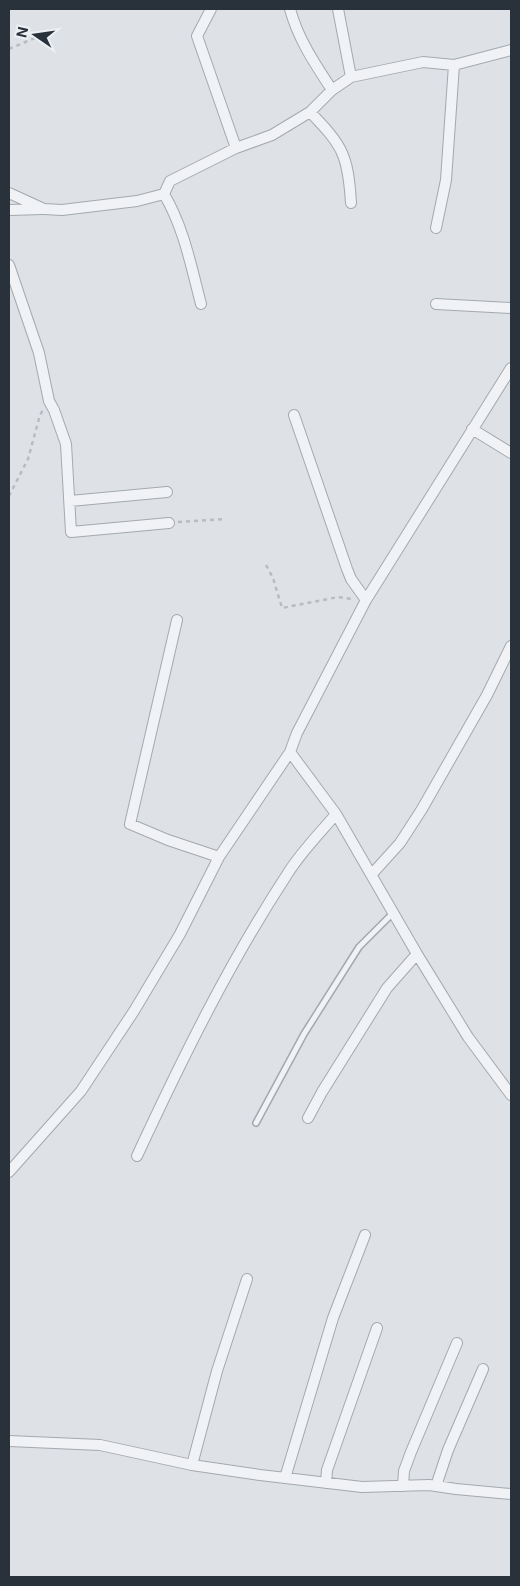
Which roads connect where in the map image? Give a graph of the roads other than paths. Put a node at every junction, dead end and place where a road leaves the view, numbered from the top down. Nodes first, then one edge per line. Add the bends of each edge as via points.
1 (211, 9) edge
2 (290, 9) edge
3 (338, 9) edge
4 (511, 50) edge
5 (454, 66) junction
6 (351, 77) junction
7 (332, 90) junction
8 (310, 112) junction
9 (236, 148) junction
10 (9, 193) edge
11 (164, 194) junction
12 (351, 203) dead end
13 (44, 209) junction
14 (9, 210) edge
15 (436, 228) dead end
16 (9, 265) edge
17 (201, 304) dead end
18 (436, 304) dead end
19 (511, 308) edge
20 (511, 368) edge
21 (294, 415) dead end
22 (472, 429) junction
23 (511, 453) edge
24 (167, 492) dead end
25 (70, 501) junction
26 (169, 523) road end
27 (366, 600) junction
28 (177, 620) dead end
29 (511, 646) edge
30 (290, 752) junction
31 (336, 814) junction
32 (219, 857) junction
33 (372, 874) junction
34 (394, 913) junction
35 (417, 954) junction
36 (510, 1089) edge
37 (308, 1118) dead end
38 (256, 1123) dead end
39 (137, 1156) dead end
40 (9, 1172) edge
41 (365, 1234) dead end
42 (247, 1279) dead end
43 (377, 1328) dead end
44 (457, 1343) dead end
45 (484, 1369) dead end
46 (9, 1441) edge
47 (192, 1465) junction
48 (285, 1478) junction
49 (326, 1483) junction
50 (403, 1486) junction
51 (436, 1486) junction
52 (511, 1494) edge

1 - 9 street via 197,36
2 - 7 street via 301,38
3 - 6 street
4 - 5 street
5 - 6 street via 422,62
5 - 15 street via 446,180
6 - 7 street
7 - 8 street
8 - 9 street via 272,135
8 - 12 street via 338,144 344,156
9 - 11 street via 170,181
10 - 13 street
11 - 13 street via 137,201 62,210
11 - 17 street via 183,234
13 - 14 street
16 - 25 street via 39,354 49,401 66,444
18 - 19 street
20 - 22 street
21 - 27 street via 351,580
22 - 23 street
22 - 27 street
24 - 25 street
25 - 26 street via 71,532
27 - 30 street
28 - 32 street via 130,824
29 - 33 street via 422,809 400,843
30 - 31 street
30 - 32 street
31 - 33 street
31 - 39 street via 288,872 224,980
32 - 40 street via 180,934 134,1012 81,1091
33 - 34 street
34 - 35 street
34 - 38 lane via 359,947 304,1034
35 - 36 street via 468,1037
35 - 37 street via 387,988
41 - 48 street via 333,1318
42 - 47 street via 217,1371
43 - 49 street via 327,1470
44 - 50 street via 411,1452
45 - 51 street via 448,1450
46 - 47 street via 100,1445
47 - 48 street
48 - 49 street
49 - 50 street via 362,1487
50 - 51 street
51 - 52 street

